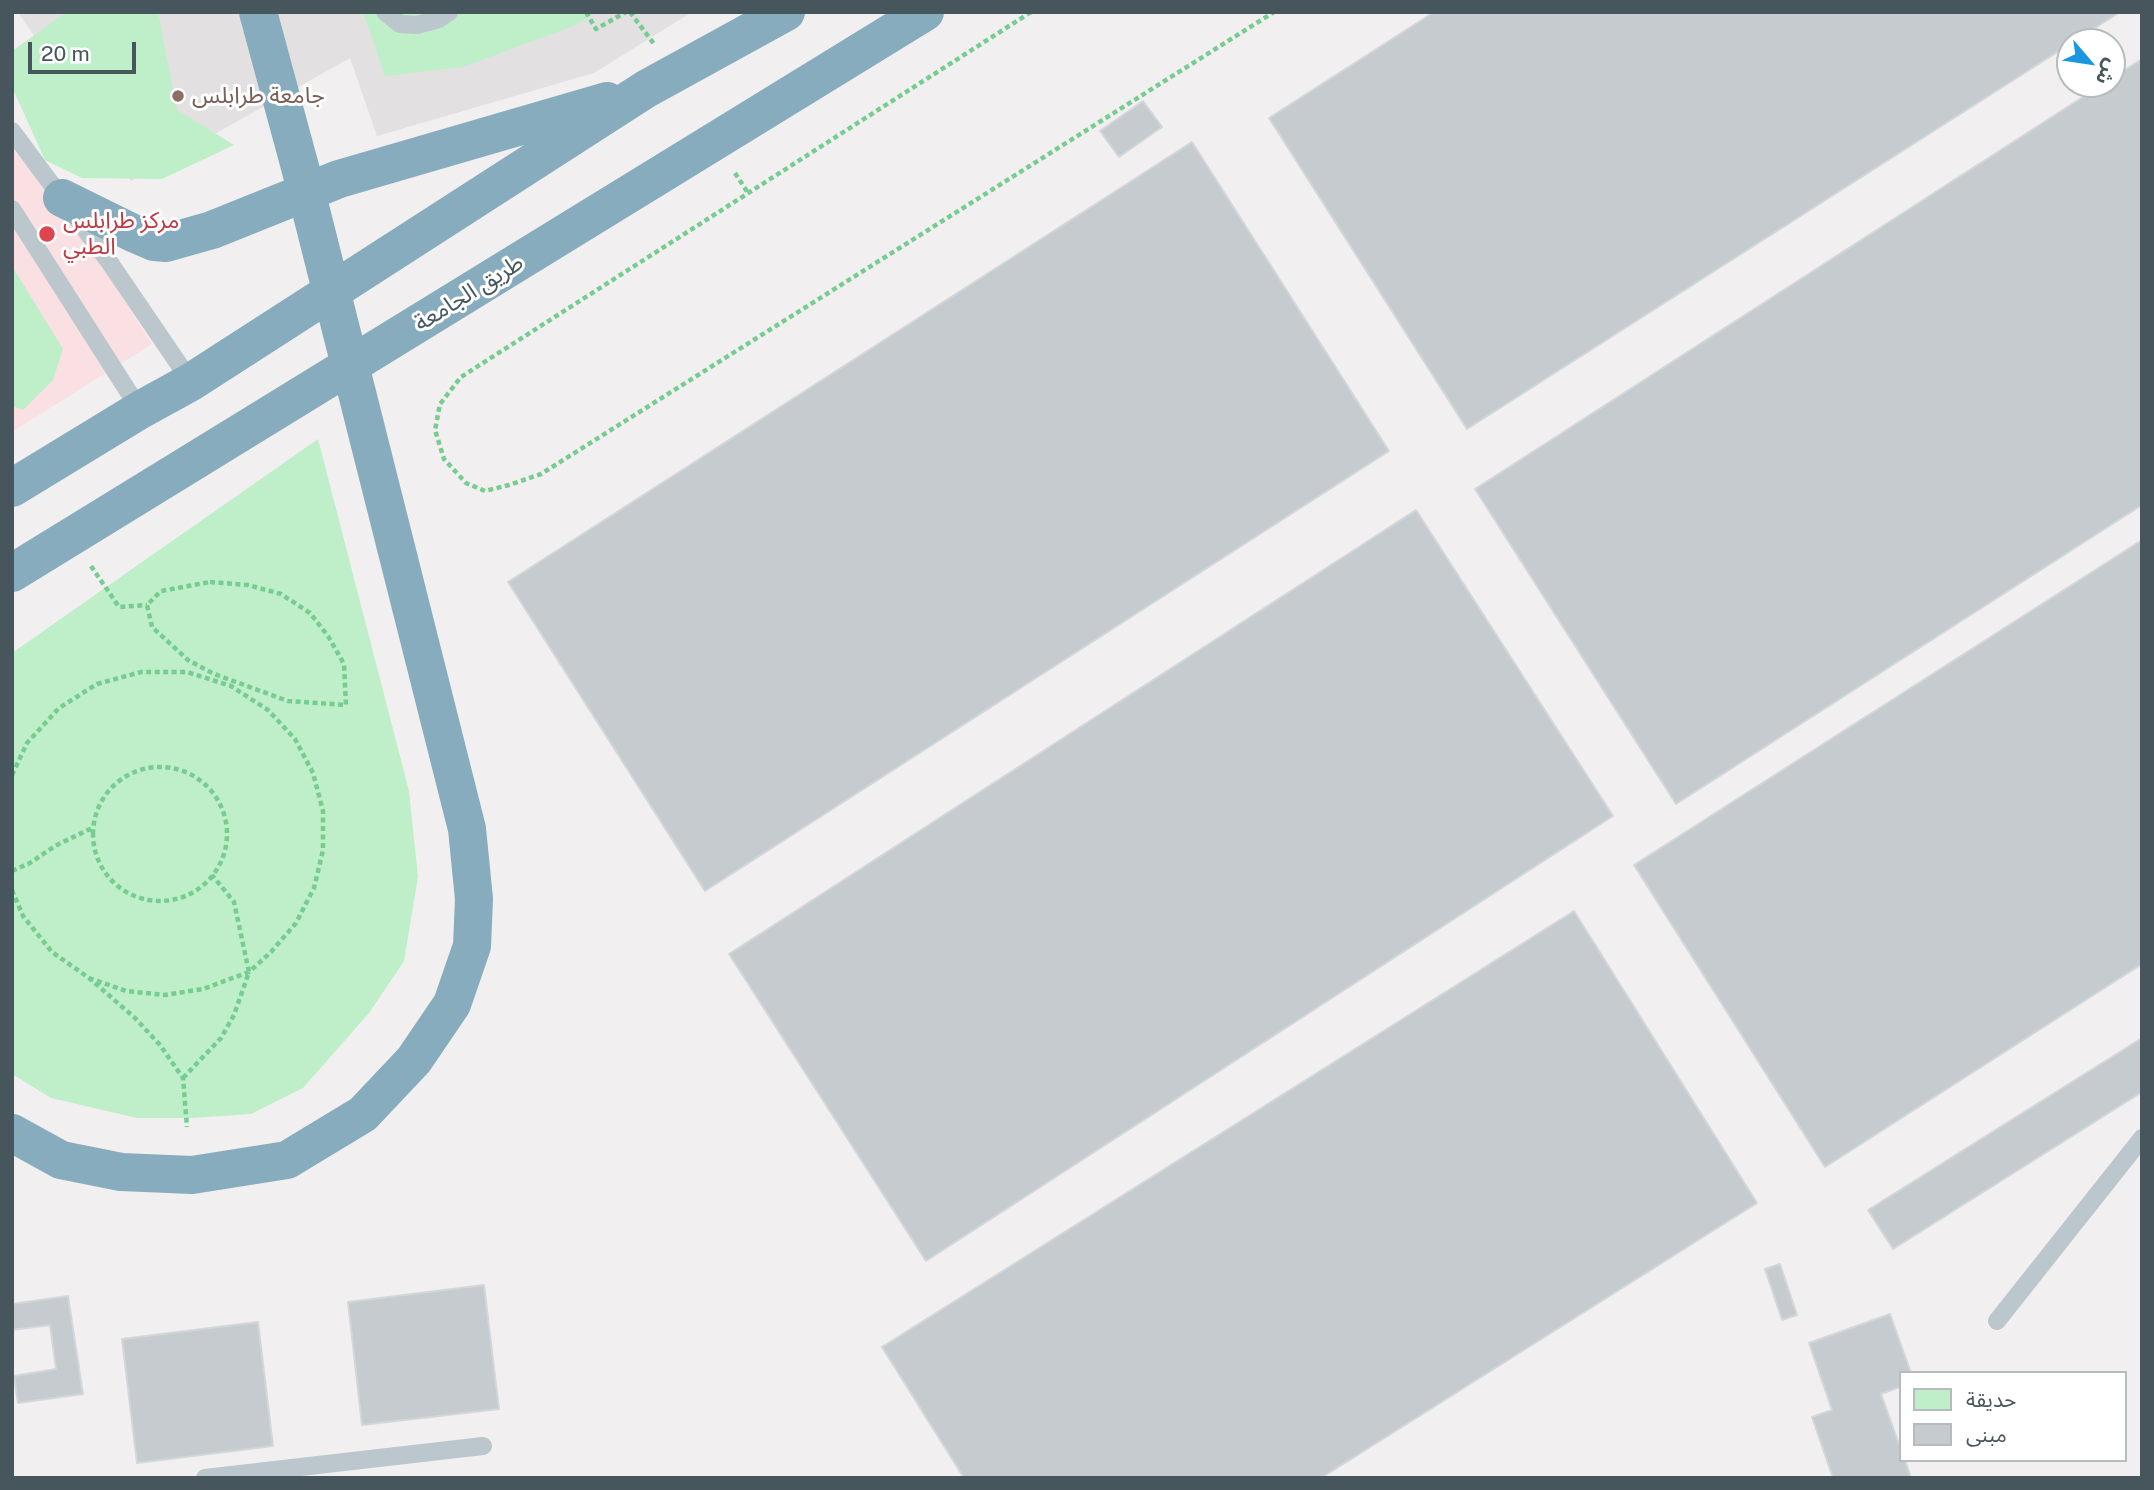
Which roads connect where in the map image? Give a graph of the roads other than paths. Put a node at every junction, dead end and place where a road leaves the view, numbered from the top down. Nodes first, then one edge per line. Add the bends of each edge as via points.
1 (258, 12) edge
2 (385, 12) edge
3 (449, 12) edge
4 (786, 12) edge
5 (925, 12) edge
6 (646, 89) junction
7 (12, 131) edge
8 (62, 198) junction
9 (12, 209) edge
10 (191, 382) junction
11 (140, 410) junction
12 (12, 488) edge
13 (12, 573) edge
14 (12, 1133) edge
15 (2142, 1138) edge
16 (1997, 1321) dead end
17 (482, 1446) dead end
18 (205, 1478) edge

1 - 14 highway via 467,829 474,899 472,946 452,1004 414,1060 363,1114 287,1160 192,1175 121,1172 61,1160
2 - 3 lane via 400,24 417,26
4 - 6 highway
5 - 13 highway, طريق الجامعة
6 - 8 highway via 339,179 212,230 166,243 133,233
6 - 10 highway
7 - 8 lane
8 - 10 lane
9 - 11 lane
10 - 11 highway
11 - 12 highway
15 - 16 lane
17 - 18 lane

